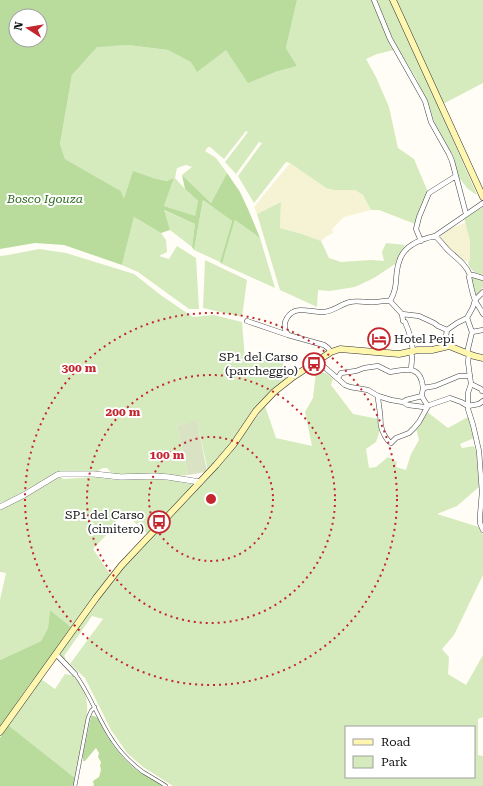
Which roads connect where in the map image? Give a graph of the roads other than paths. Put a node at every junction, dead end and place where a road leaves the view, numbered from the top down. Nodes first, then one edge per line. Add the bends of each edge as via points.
1 (374, 0) edge
2 (393, 0) edge
3 (456, 176) junction
4 (483, 197) edge
5 (483, 203) edge
6 (466, 214) junction
7 (435, 236) junction
8 (421, 241) junction
9 (470, 275) junction
10 (483, 278) edge
11 (483, 292) edge
12 (475, 300) junction
13 (390, 301) junction
14 (402, 314) junction
15 (483, 314) edge
16 (467, 318) junction
17 (247, 321) dead end
18 (447, 330) junction
19 (483, 330) edge
20 (472, 332) junction
21 (288, 335) junction
22 (447, 346) junction
23 (412, 351) junction
24 (331, 352) junction
25 (468, 353) junction
26 (483, 358) edge
27 (318, 359) junction
28 (411, 370) junction
29 (470, 376) junction
30 (338, 378) junction
31 (471, 384) junction
32 (423, 388) junction
33 (483, 392) edge
34 (378, 396) junction
35 (422, 396) junction
36 (483, 401) edge
37 (403, 402) junction
38 (428, 406) junction
39 (468, 406) junction
40 (200, 482) junction
41 (0, 507) edge
42 (483, 530) edge
43 (56, 654) junction
44 (75, 674) joint
45 (95, 707) junction
46 (0, 732) edge
47 (75, 786) edge
48 (166, 786) edge

1 - 3 street via 390,39 425,101 431,122 449,154
2 - 4 main road
3 - 6 street
3 - 8 street via 429,193 416,229
5 - 6 street
6 - 7 street
7 - 8 street
7 - 9 street via 464,265
8 - 13 street via 410,246 400,258 395,291
9 - 10 street
9 - 12 street
11 - 12 street
12 - 15 street
12 - 16 street
13 - 14 street
13 - 21 street via 350,302 324,312 296,311 290,314 284,323
14 - 18 street via 419,316
14 - 23 street via 412,340
16 - 18 street
16 - 20 street
17 - 21 street
18 - 22 street
19 - 20 street
20 - 25 street
21 - 24 street via 324,345
22 - 23 main road
22 - 25 main road
23 - 24 main road via 394,354 340,349
23 - 28 street
24 - 27 main road
25 - 26 main road
25 - 29 street
27 - 30 street via 322,366
27 - 40 main road via 274,392
28 - 30 street via 390,372 378,366 368,367 341,373
28 - 32 street via 419,375
29 - 31 street
29 - 32 street via 455,377 435,386
30 - 34 street via 345,385 368,390
31 - 33 street
31 - 39 street
32 - 35 street
34 - 37 street
34 - 38 street via 382,430 391,443 414,428
35 - 37 street
35 - 38 street
36 - 39 street
37 - 38 street via 414,406
38 - 39 street via 450,398
39 - 42 street via 479,451 482,492 480,523
40 - 41 street via 168,477 61,474
40 - 43 main road via 121,566
43 - 44 street
43 - 46 main road
44 - 45 street
45 - 47 street via 88,718
45 - 48 street via 108,734 122,752 143,772

